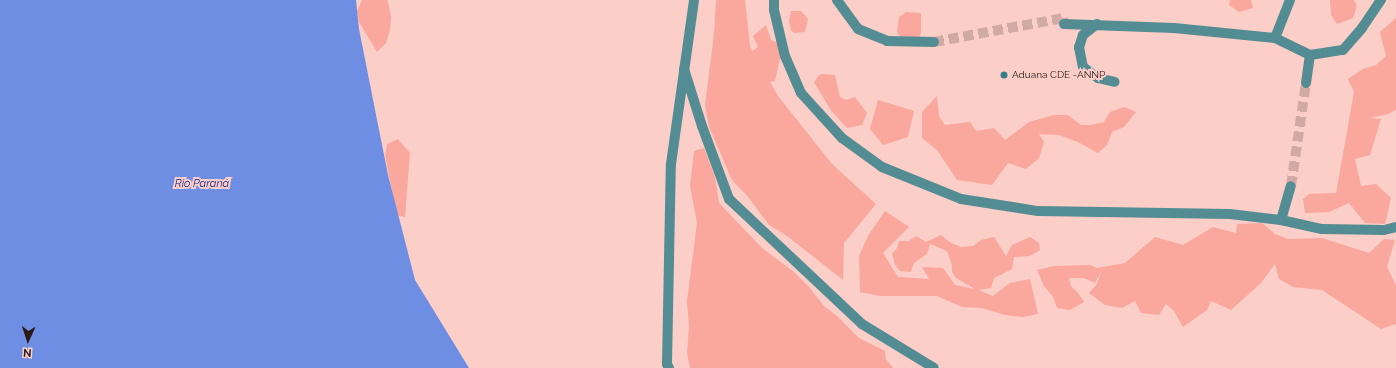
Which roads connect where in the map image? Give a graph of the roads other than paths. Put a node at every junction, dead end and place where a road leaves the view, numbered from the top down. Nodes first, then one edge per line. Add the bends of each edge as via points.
1 (694, 0) edge
2 (774, 0) edge
3 (837, 0) edge
4 (1290, 0) edge
5 (1381, 0) edge
6 (1064, 24) tunnel mouth
7 (1097, 24) junction
8 (1275, 38) junction
9 (934, 42) tunnel mouth
10 (1310, 55) junction
11 (684, 69) junction
12 (1115, 82) dead end
13 (1306, 84) tunnel mouth
14 (1291, 186) tunnel mouth
15 (1281, 220) junction
16 (1396, 227) edge
17 (669, 368) edge
18 (934, 368) edge

1 - 11 lane
2 - 15 lane via 785,56 801,93 842,138 882,167 962,199 1038,211 1230,214
3 - 9 lane via 858,29 887,41
4 - 8 lane
5 - 10 lane via 1343,50
6 - 7 lane
7 - 8 lane via 1174,28
7 - 12 lane via 1083,35 1081,41 1083,67 1098,78
8 - 10 lane
10 - 13 lane
11 - 17 lane via 671,164 667,364
11 - 18 lane via 729,199 862,324
14 - 15 lane
15 - 16 lane via 1322,229 1384,230

